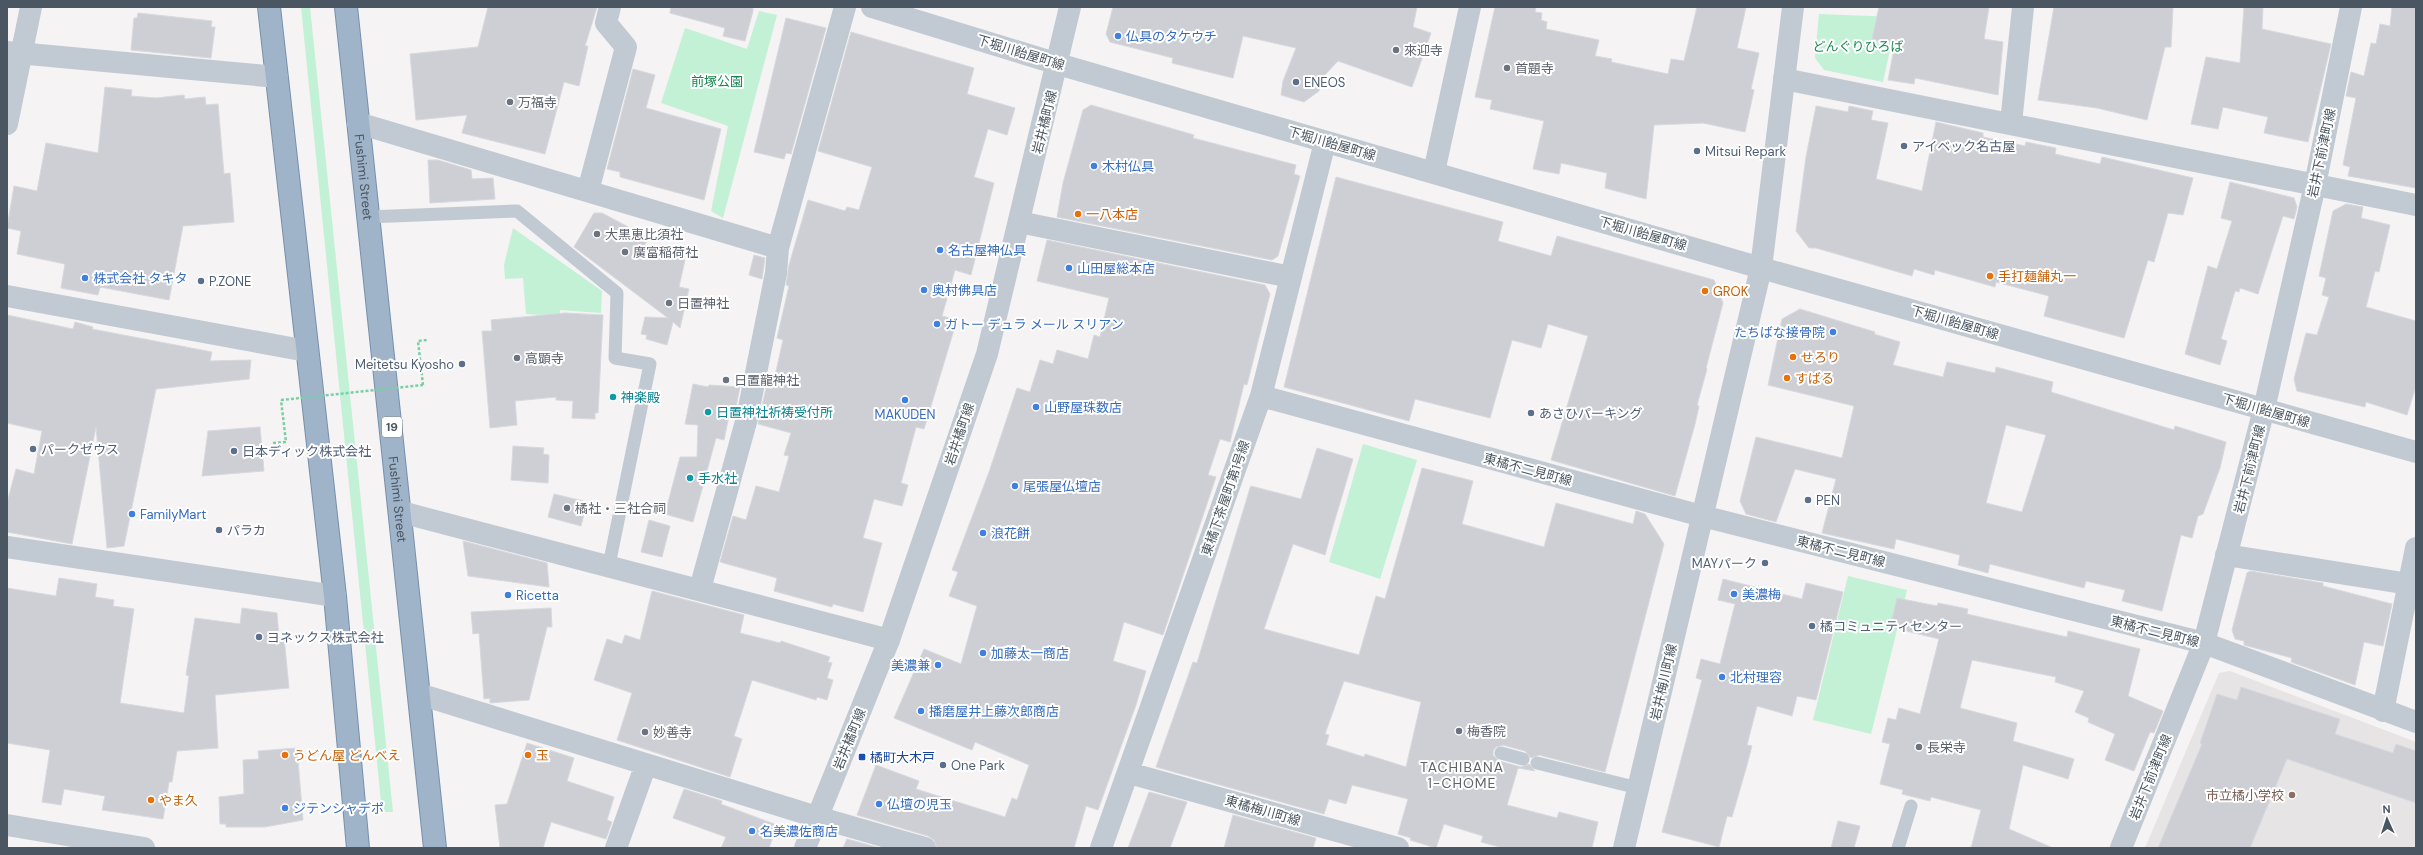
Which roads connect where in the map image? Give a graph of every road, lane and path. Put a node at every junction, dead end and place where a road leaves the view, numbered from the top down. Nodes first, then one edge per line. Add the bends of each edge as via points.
1 (31, 7) edge
2 (269, 7) edge
3 (346, 7) edge
4 (610, 7) edge
5 (845, 7) edge
6 (872, 7) edge
7 (1070, 7) edge
8 (1470, 7) edge
9 (1793, 7) edge
10 (2023, 7) edge
11 (2351, 7) edge
12 (14, 52) edge
13 (1058, 64) junction
14 (277, 78) junction
15 (1784, 79) junction
16 (358, 122) junction
17 (2011, 123) junction
18 (7, 124) edge
19 (1325, 142) junction
20 (1434, 172) junction
21 (2315, 185) junction
22 (588, 191) junction
23 (2416, 205) edge
24 (368, 217) junction
25 (1019, 222) junction
26 (778, 248) junction
27 (1761, 268) junction
28 (1291, 278) junction
29 (7, 296) edge
30 (426, 340) dead end
31 (307, 351) junction
32 (1261, 396) junction
33 (2264, 410) junction
34 (273, 443) dead end
35 (2416, 452) edge
36 (402, 512) junction
37 (1702, 516) junction
38 (7, 547) edge
39 (2416, 548) edge
40 (2226, 555) junction
41 (610, 566) junction
42 (2409, 584) junction
43 (700, 589) junction
44 (335, 596) junction
45 (2408, 627) edge
46 (889, 640) junction
47 (2204, 643) junction
48 (419, 694) junction
49 (2383, 711) junction
50 (2416, 722) edge
51 (1501, 753) dead end
52 (1523, 759) dead end
53 (1537, 763) dead end
54 (646, 764) junction
55 (1129, 773) junction
56 (1638, 788) junction
57 (1911, 806) dead end
58 (817, 817) junction
59 (7, 825) edge
60 (144, 848) edge
61 (358, 848) edge
62 (436, 848) edge
63 (616, 848) edge
64 (805, 848) edge
65 (925, 848) edge
66 (1101, 848) edge
67 (1398, 848) edge
68 (1624, 848) edge
69 (1898, 848) edge
70 (2121, 848) edge

1 - 12 street
2 - 14 highway
3 - 16 highway, Fushimi Street / 19
4 - 22 street via 606,23 626,47
5 - 26 street
6 - 13 street, 下堀川飴屋町線
7 - 13 street, 岩井橘町線
8 - 20 street
9 - 15 street, 岩井梅川町線
10 - 17 street
11 - 21 street, 岩井下前津町線
12 - 14 street
12 - 18 street
13 - 19 street, 下堀川飴屋町線
13 - 25 street, 岩井橘町線
14 - 31 highway
15 - 17 street
15 - 27 street, 岩井梅川町線
16 - 22 street
16 - 24 highway, Fushimi Street / 19
17 - 21 street
19 - 20 street, 下堀川飴屋町線
19 - 28 street, 東橘下茶屋町第1号線
20 - 27 street, 下堀川飴屋町線
21 - 23 street
21 - 33 street, 岩井下前津町線
22 - 26 street
24 - 36 highway, Fushimi Street / 19
24 - 41 lane via 518,211 617,293 615,358 650,364
25 - 28 street
25 - 46 street, 岩井橘町線 via 986,354
26 - 43 street via 776,273 747,418
27 - 33 street, 下堀川飴屋町線
27 - 37 street, 岩井梅川町線
28 - 32 street, 東橘下茶屋町第1号線
29 - 31 street
30 - 34 path, bridge via 418,341 423,384 281,400 286,442
31 - 44 highway
32 - 37 street, 東橘不二見町線
32 - 55 street, 東橘下茶屋町第1号線
33 - 35 street, 下堀川飴屋町線
33 - 40 street, 岩井下前津町線
36 - 41 street
36 - 48 highway, Fushimi Street / 19
37 - 47 street, 東橘不二見町線
37 - 56 street, 岩井梅川町線
38 - 44 street
39 - 42 street
40 - 42 street
40 - 47 street, 岩井下前津町線
41 - 43 street
42 - 45 street
43 - 46 street
44 - 61 highway
45 - 49 street
46 - 58 street, 岩井橘町線
47 - 49 street, 東橘不二見町線
47 - 70 street, 岩井下前津町線
48 - 54 street
48 - 62 highway, Fushimi Street / 19
49 - 50 street, 東橘不二見町線
51 - 52 lane
53 - 56 lane
54 - 58 street
54 - 63 street
55 - 66 street, 東橘下茶屋町第1号線
55 - 67 street, 東橘梅川町線
56 - 68 street, 岩井梅川町線
57 - 69 lane
58 - 64 street, 岩井橘町線
58 - 65 street
59 - 60 street

